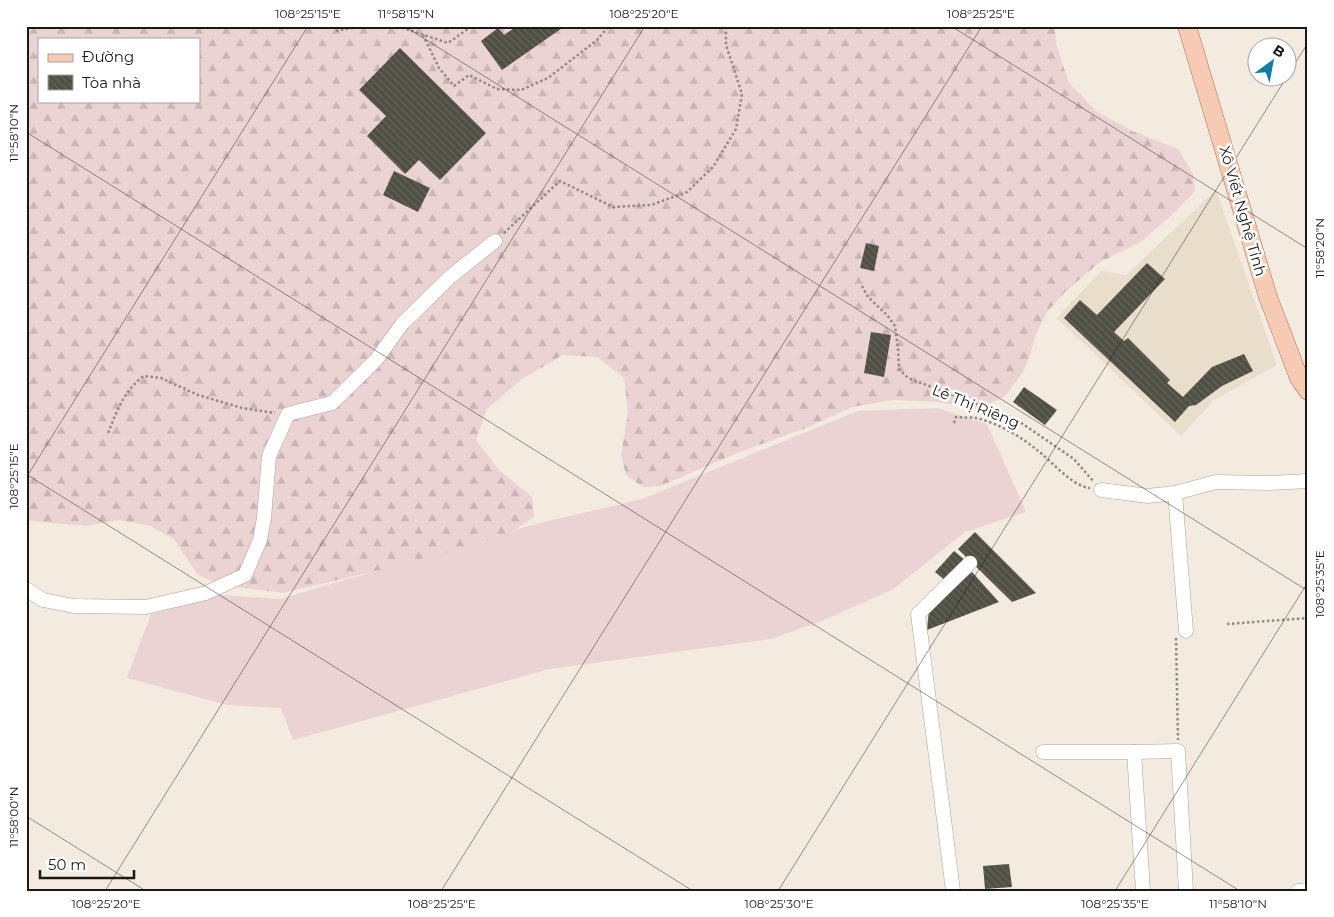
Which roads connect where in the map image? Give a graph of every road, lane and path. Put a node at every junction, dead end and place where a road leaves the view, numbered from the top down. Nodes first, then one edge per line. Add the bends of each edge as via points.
1 (362, 26) edge
2 (397, 26) edge
3 (472, 26) edge
4 (609, 26) edge
5 (726, 26) edge
6 (1187, 26) edge
7 (336, 31) dead end
8 (423, 35) junction
9 (495, 241) joint
10 (862, 286) dead end
11 (1308, 391) edge
12 (288, 414) junction
13 (1014, 418) junction
14 (954, 423) dead end
15 (1009, 430) junction
16 (108, 433) dead end
17 (1308, 481) edge
18 (1101, 490) junction
19 (1175, 493) junction
20 (970, 563) dead end
21 (26, 589) edge
22 (1308, 618) edge
23 (1227, 624) dead end
24 (1186, 631) joint
25 (1178, 751) junction
26 (1043, 752) dead end
27 (1134, 752) junction
28 (1308, 890) edge
29 (953, 891) edge
30 (1144, 891) edge
31 (1186, 891) edge
32 (1298, 891) edge

1 - 7 path
2 - 8 path
3 - 8 path via 448,42
4 - 8 path via 597,40 548,78 521,90 498,90 469,75 454,86 439,68
5 - 9 path via 726,44 742,94 736,129 714,167 687,192 651,205 613,208 560,181
6 - 11 main road, Xô Viết Nghệ Tỉnh via 1268,297 1299,378
9 - 12 street via 450,277 402,324 376,360 332,403
10 - 13 path, Lê Thị Riêng via 894,326 899,369 908,378
12 - 16 path via 242,408 198,395 161,378 144,376 133,384 119,404
12 - 21 street via 269,456 260,540 245,575 206,593 146,607 74,606 43,600
13 - 15 path
13 - 18 path, Lê Thị Riêng via 1074,459
14 - 15 path via 956,417 976,418
15 - 18 path via 1084,488
17 - 19 street via 1216,482
18 - 19 street via 1148,496
19 - 24 street
20 - 29 street via 918,614
22 - 23 path
24 - 25 path via 1176,631
25 - 27 street
25 - 31 street
26 - 27 street
27 - 30 street
28 - 32 street

